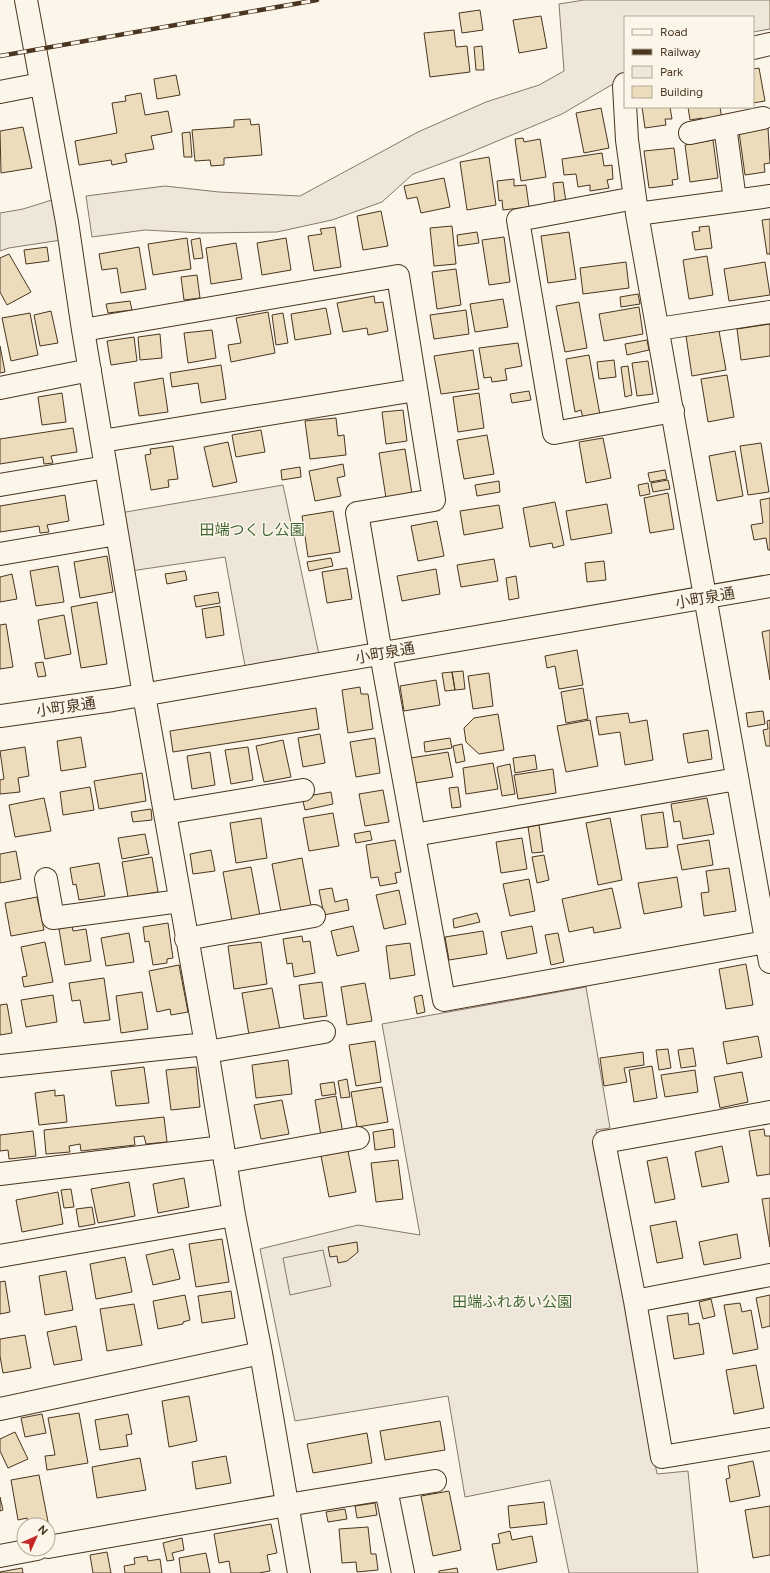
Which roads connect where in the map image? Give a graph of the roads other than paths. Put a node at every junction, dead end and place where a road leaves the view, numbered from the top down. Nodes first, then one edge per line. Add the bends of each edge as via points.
1 (26, 0) edge
2 (770, 44) edge
3 (754, 48) edge
4 (41, 84) junction
5 (0, 92) edge
6 (625, 108) edge
7 (763, 118) dead end
8 (725, 126) junction
9 (690, 133) dead end
10 (770, 196) edge
11 (735, 200) junction
12 (636, 206) junction
13 (770, 312) edge
14 (658, 329) junction
15 (83, 330) junction
16 (90, 370) junction
17 (0, 388) edge
18 (416, 390) junction
19 (673, 411) junction
20 (102, 441) junction
21 (106, 467) junction
22 (0, 485) edge
23 (117, 534) junction
24 (0, 554) edge
25 (770, 586) edge
26 (706, 598) junction
27 (381, 654) junction
28 (144, 695) junction
29 (0, 716) edge
30 (737, 779) junction
31 (303, 790) dead end
32 (165, 813) junction
33 (414, 835) junction
34 (46, 879) dead end
35 (180, 901) junction
36 (314, 916) dead end
37 (186, 939) junction
38 (768, 952) edge
39 (324, 1032) dead end
40 (206, 1048) junction
41 (0, 1066) edge
42 (770, 1112) edge
43 (358, 1138) dead end
44 (224, 1155) junction
45 (0, 1174) edge
46 (234, 1215) junction
47 (0, 1256) edge
48 (770, 1275) edge
49 (635, 1301) junction
50 (261, 1353) junction
51 (0, 1409) edge
52 (770, 1439) edge
53 (435, 1481) dead end
54 (386, 1489) junction
55 (287, 1505) junction
56 (56, 1546) edge
57 (16, 1553) edge
58 (0, 1556) edge
59 (299, 1573) edge
60 (403, 1573) edge

1 - 4 street
2 - 3 street
4 - 5 street
4 - 15 street via 67,222
6 - 12 street
7 - 8 street
8 - 9 street
8 - 11 street
10 - 11 street
11 - 12 street
12 - 14 street
12 - 19 street via 518,220 554,433
13 - 14 street
14 - 19 street
15 - 16 street
15 - 18 street via 398,276
16 - 17 street
16 - 20 street
18 - 20 street
18 - 27 street via 434,500 357,513
19 - 26 street
20 - 21 street
21 - 22 street
21 - 23 street
23 - 24 street
23 - 28 street
25 - 26 street, 小町泉通
26 - 27 street, 小町泉通
26 - 30 street
27 - 28 street, 小町泉通
27 - 33 street
28 - 29 street, 小町泉通
28 - 32 street
30 - 33 street
30 - 38 street
31 - 32 street
32 - 35 street
33 - 38 street via 444,1000
34 - 35 street via 53,918
35 - 37 street
36 - 37 street
37 - 40 street
39 - 40 street
40 - 41 street
40 - 44 street
42 - 49 street via 604,1142
43 - 44 street
44 - 45 street
44 - 46 street
46 - 47 street
46 - 50 street
48 - 49 street
49 - 52 street via 662,1457
50 - 51 street
50 - 55 street
53 - 54 street
54 - 55 street
54 - 60 street
55 - 56 street
55 - 59 street
57 - 58 street

